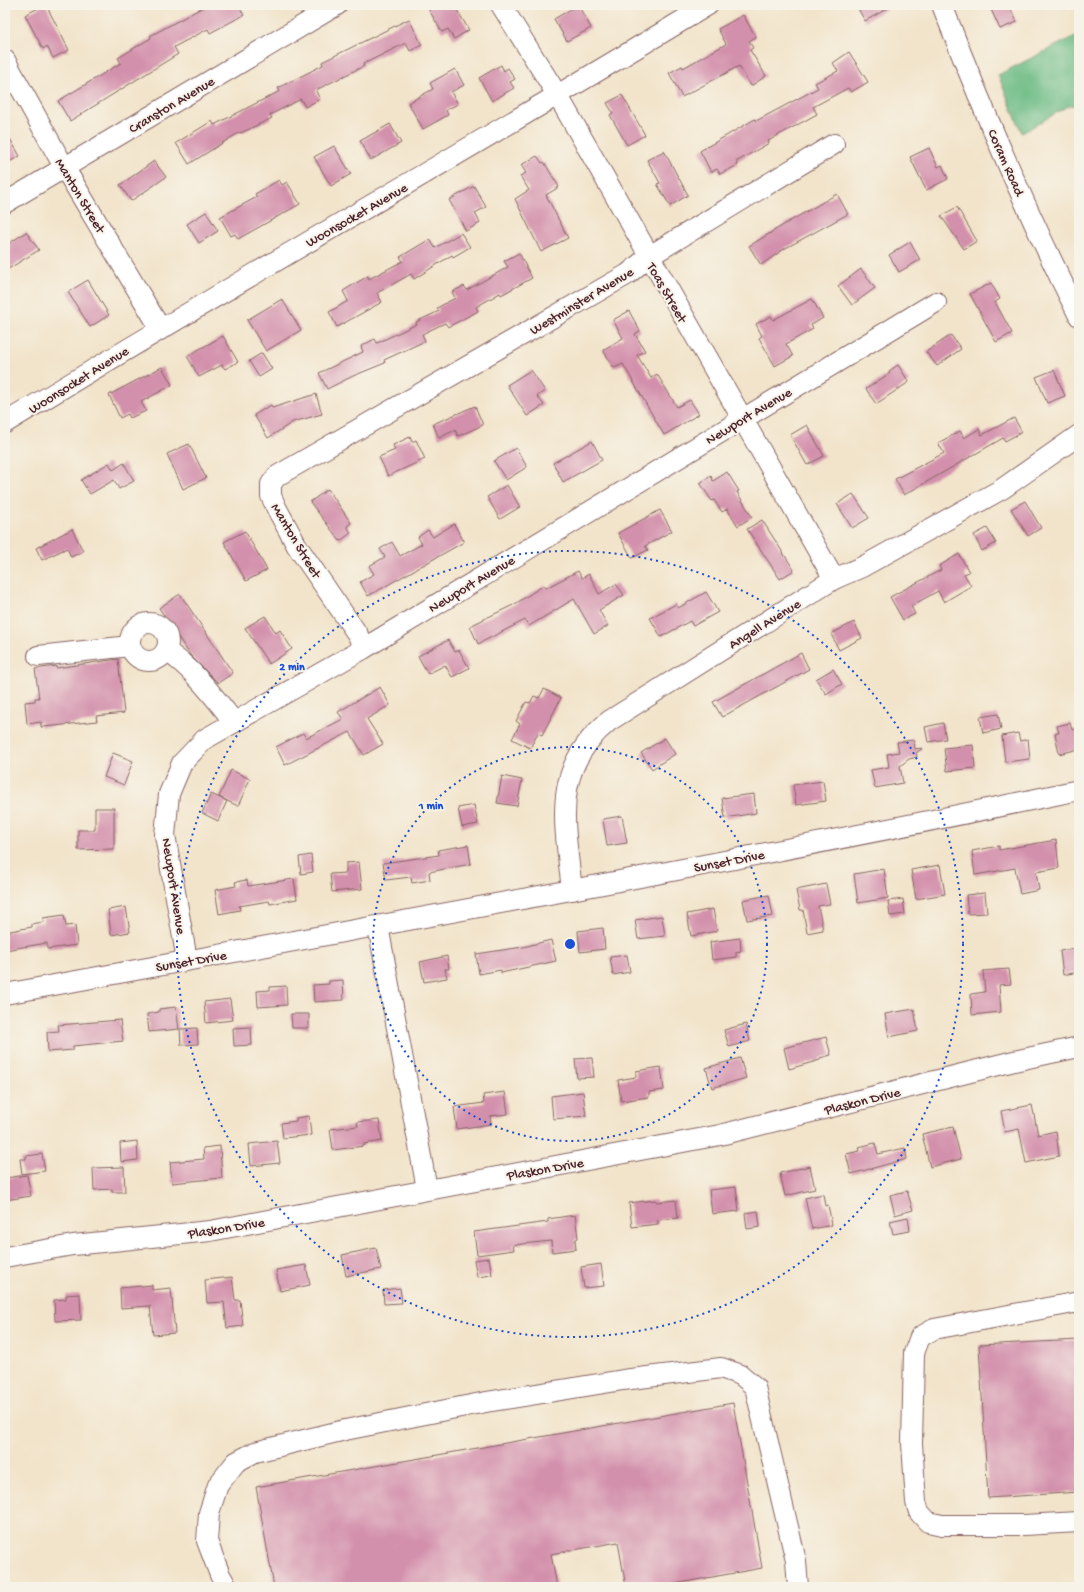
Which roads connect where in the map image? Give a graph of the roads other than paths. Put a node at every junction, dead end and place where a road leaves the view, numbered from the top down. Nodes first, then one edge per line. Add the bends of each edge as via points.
1 (337, 5) edge
2 (501, 5) edge
3 (708, 5) edge
4 (942, 5) edge
5 (5, 60) edge
6 (558, 96) junction
7 (834, 144) dead end
8 (64, 167) junction
9 (5, 203) edge
10 (648, 257) junction
11 (936, 302) dead end
12 (1079, 316) edge
13 (160, 328) junction
14 (742, 419) junction
15 (5, 423) edge
16 (1079, 435) edge
17 (324, 449) joint
18 (834, 579) junction
19 (130, 646) junction
20 (363, 649) junction
21 (166, 651) junction
22 (38, 656) dead end
23 (234, 722) junction
24 (1079, 790) edge
25 (572, 890) junction
26 (378, 926) junction
27 (187, 960) junction
28 (5, 994) edge
29 (1079, 1047) edge
30 (427, 1189) junction
31 (5, 1257) edge
32 (1079, 1302) edge
33 (1079, 1522) edge
34 (227, 1587) edge
35 (798, 1587) edge

1 - 8 street, Cranston Avenue
2 - 6 street, Toas Street
3 - 6 street, Woonsocket Avenue
4 - 12 street, Coram Road via 970,78 1050,258
5 - 8 street, Manton Street
6 - 10 street, Toas Street
6 - 13 street, Woonsocket Avenue
7 - 10 street, Westminster Avenue
8 - 9 street, Cranston Avenue
8 - 13 street, Manton Street
10 - 14 street, Toas Street
10 - 17 street, Westminster Avenue via 628,274
11 - 14 street, Newport Avenue
13 - 15 street, Woonsocket Avenue
14 - 18 street, Toas Street
14 - 20 street, Newport Avenue
16 - 18 street, Angell Avenue via 1002,489 862,567
17 - 20 street, Manton Street via 277,476 271,484 271,496 297,546 358,635
18 - 25 street, Angell Avenue via 594,733 582,749 566,784 564,819
19 - 21 street via 135,655 146,661 158,660
19 - 21 street via 130,637 135,629 143,624 152,624 161,628 167,635
19 - 22 street
20 - 23 street, Newport Avenue
21 - 23 street via 212,695
23 - 27 street, Newport Avenue via 205,740 182,764 170,794 165,835
24 - 25 street, Sunset Drive via 920,824
25 - 26 street, Sunset Drive
26 - 27 street, Sunset Drive
26 - 30 street
27 - 28 street, Sunset Drive
29 - 30 street, Plaskon Drive via 720,1135
30 - 31 street, Plaskon Drive via 210,1231 73,1244
32 - 33 street via 934,1329 920,1337 914,1353 912,1444 916,1502 919,1512 928,1522 942,1525
34 - 35 street via 207,1541 209,1513 218,1485 236,1462 254,1452 345,1430 486,1402 623,1380 721,1368 741,1375 755,1387 796,1561

